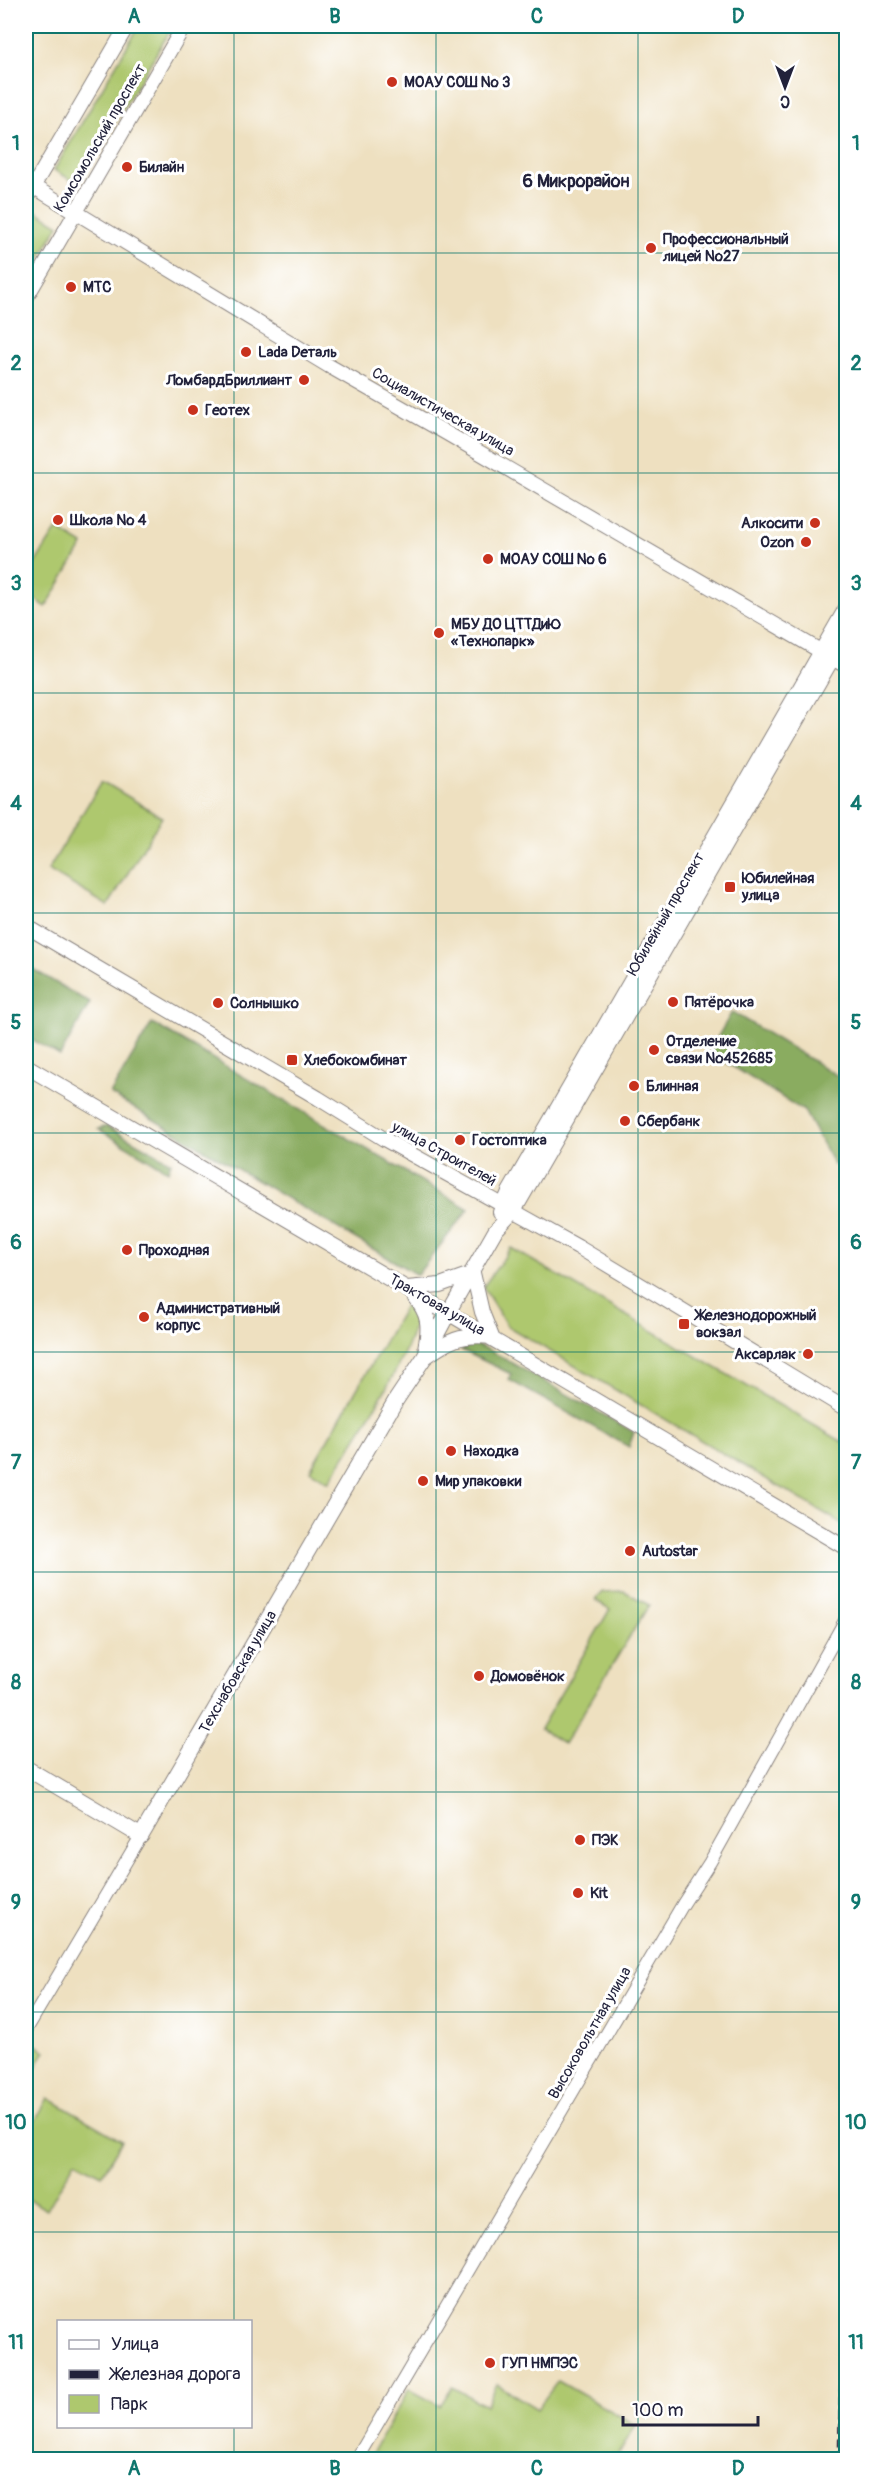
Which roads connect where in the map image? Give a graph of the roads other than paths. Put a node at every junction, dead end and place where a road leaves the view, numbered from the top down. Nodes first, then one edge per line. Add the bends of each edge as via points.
1 (127, 26) edge
2 (184, 26) edge
3 (29, 184) edge
4 (26, 199) edge
5 (76, 212) junction
6 (26, 298) edge
7 (846, 608) edge
8 (846, 635) edge
9 (827, 655) junction
10 (846, 666) edge
11 (26, 926) edge
12 (26, 1066) edge
13 (508, 1208) junction
14 (473, 1273) junction
15 (407, 1288) junction
16 (448, 1313) junction
17 (492, 1337) junction
18 (424, 1358) junction
19 (846, 1409) edge
20 (846, 1548) edge
21 (846, 1619) edge
22 (26, 1768) edge
23 (141, 1836) junction
24 (26, 2030) edge
25 (356, 2460) edge

1 - 3 main road
2 - 5 main road, Комсомольский проспект
3 - 4 main road
3 - 5 main road, Социалистическая улица
5 - 6 main road, Комсомольский проспект
5 - 9 main road, Социалистическая улица via 329,366
7 - 9 main road
8 - 9 main road
9 - 10 main road, Социалистическая улица
9 - 13 main road
11 - 13 main road, улица Строителей via 384,1139
12 - 15 main road, Трактовая улица
13 - 14 main road
13 - 19 main road, улица Строителей via 578,1246
14 - 15 main road via 440,1285
14 - 16 main road
14 - 17 main road
15 - 16 main road, Трактовая улица
15 - 18 main road via 429,1318
16 - 17 main road, Трактовая улица
16 - 18 main road, Техснабовская улица
17 - 18 main road via 457,1338
17 - 20 main road, Трактовая улица
18 - 23 main road, Техснабовская улица
21 - 25 street, Высоковольтная улица via 710,1863
22 - 23 main road
23 - 24 street, Техснабовская улица

